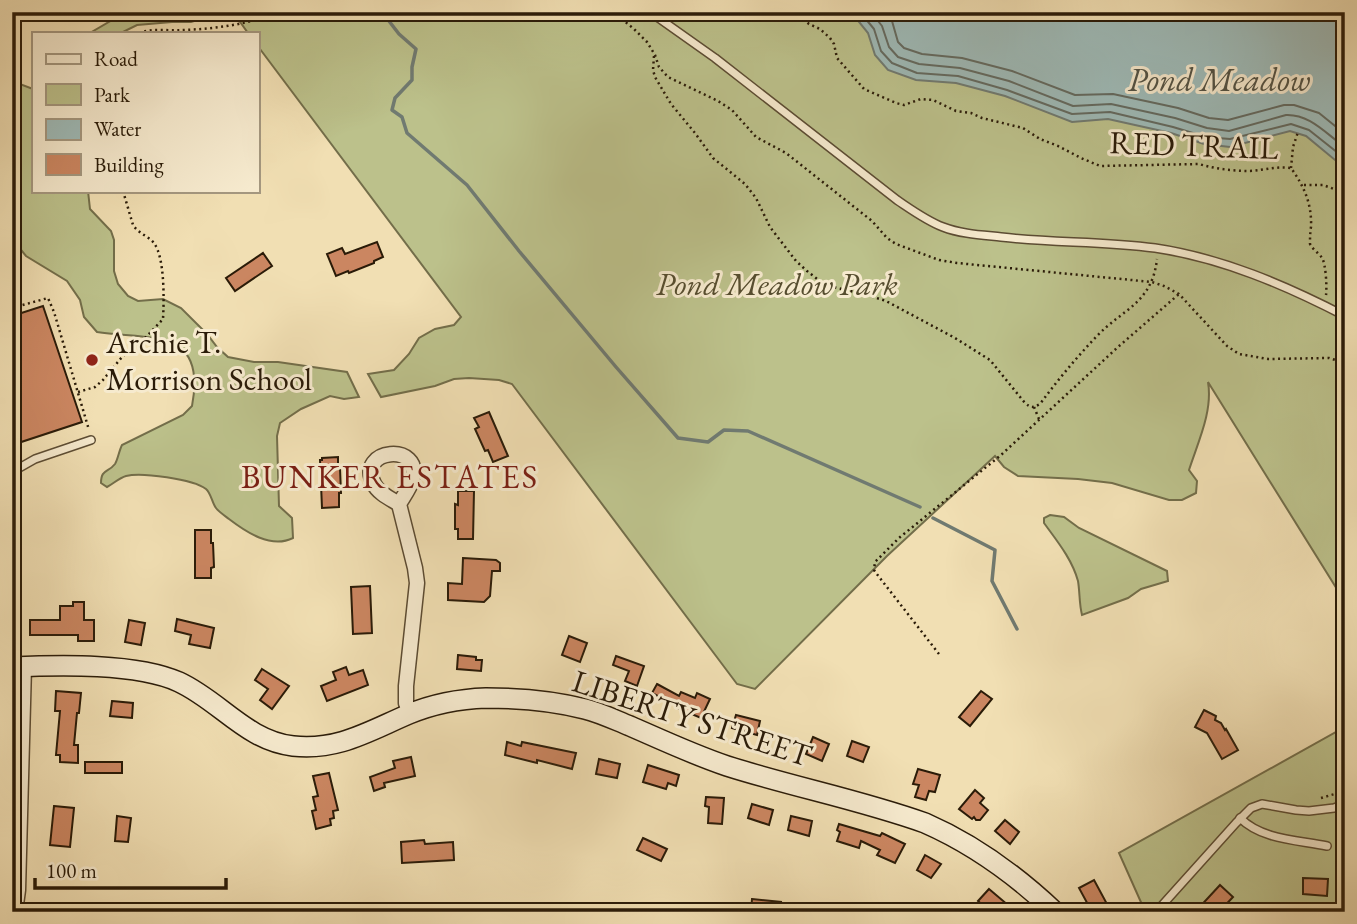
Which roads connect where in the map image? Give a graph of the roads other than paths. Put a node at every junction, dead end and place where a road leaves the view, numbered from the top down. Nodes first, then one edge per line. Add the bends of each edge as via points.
1 (650, 12) edge
2 (1345, 316) edge
3 (91, 440) road end
4 (12, 472) edge
5 (399, 504) dead end
6 (18, 667) edge
7 (410, 714) junction
8 (1345, 804) edge
9 (1240, 818) junction
10 (1327, 846) dead end
11 (15, 912) edge
12 (1055, 912) edge
13 (1156, 912) edge

1 - 2 lane via 897,200 945,228 1025,240 1111,243 1205,259 1265,278
3 - 4 lane
5 - 7 street via 417,575 405,686
6 - 7 main road, LIBERTY STREET via 112,668 169,678 197,692 250,731 295,746 338,744
6 - 11 street
7 - 12 main road, LIBERTY STREET via 478,698 586,709 721,764 925,823 975,850
8 - 9 lane via 1309,811 1262,804
9 - 10 lane via 1267,834
9 - 13 lane

